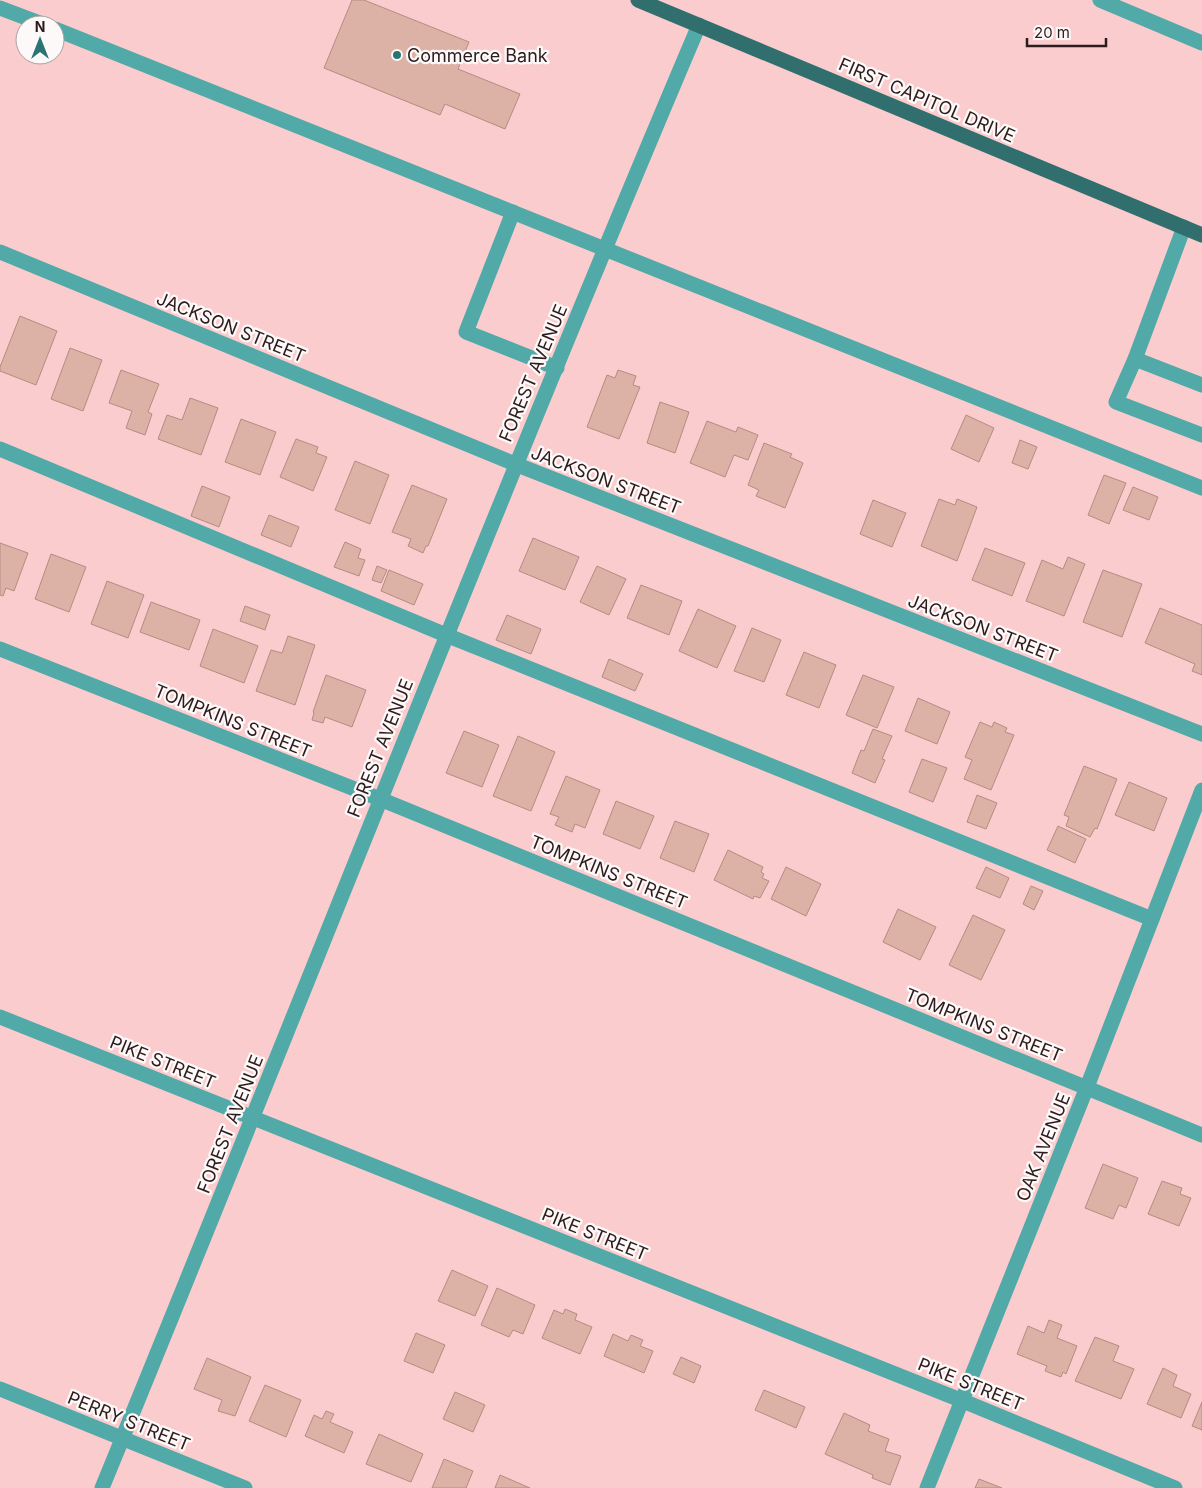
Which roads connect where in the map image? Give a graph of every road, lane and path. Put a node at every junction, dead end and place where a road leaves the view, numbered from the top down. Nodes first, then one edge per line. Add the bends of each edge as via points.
1 (638, 0) edge
2 (1100, 0) edge
3 (0, 8) edge
4 (18, 15) edge
5 (699, 25) junction
6 (65, 33) edge
7 (1202, 43) edge
8 (513, 212) junction
9 (1184, 227) junction
10 (1202, 235) edge
11 (605, 249) junction
12 (0, 252) edge
13 (1135, 359) junction
14 (556, 368) junction
15 (1202, 385) edge
16 (1202, 435) edge
17 (0, 449) edge
18 (515, 464) junction
19 (1202, 488) edge
20 (446, 635) junction
21 (0, 649) edge
22 (1202, 734) edge
23 (1202, 790) edge
24 (380, 799) junction
25 (1152, 920) junction
26 (0, 1017) edge
27 (1087, 1087) junction
28 (253, 1119) junction
29 (1202, 1135) edge
30 (0, 1389) edge
31 (963, 1401) junction
32 (122, 1439) junction
33 (102, 1488) edge
34 (245, 1488) edge
35 (927, 1488) edge
36 (1175, 1488) edge

1 - 5 main road, FIRST CAPITOL DRIVE
2 - 7 street
3 - 4 street
5 - 9 main road, FIRST CAPITOL DRIVE
5 - 11 street, FOREST AVENUE
6 - 8 street
8 - 11 street
8 - 14 street via 466,332
9 - 10 main road, FIRST CAPITOL DRIVE
9 - 13 street
11 - 14 street, FOREST AVENUE
11 - 19 street
12 - 18 street, JACKSON STREET
13 - 15 street
13 - 16 street via 1116,402
14 - 18 street, FOREST AVENUE
17 - 20 street
18 - 20 street, FOREST AVENUE
18 - 22 street, JACKSON STREET
20 - 24 street, FOREST AVENUE
20 - 25 street
21 - 24 street, TOMPKINS STREET
23 - 25 street, OAK AVENUE
24 - 27 street, TOMPKINS STREET
24 - 28 street, FOREST AVENUE
25 - 27 street, OAK AVENUE
26 - 28 street, PIKE STREET
27 - 29 street, TOMPKINS STREET
27 - 31 street, OAK AVENUE
28 - 31 street, PIKE STREET
28 - 32 street, FOREST AVENUE
30 - 32 street, PERRY STREET
31 - 35 street, OAK AVENUE
31 - 36 street, PIKE STREET
32 - 33 street, FOREST AVENUE
32 - 34 street, PERRY STREET

